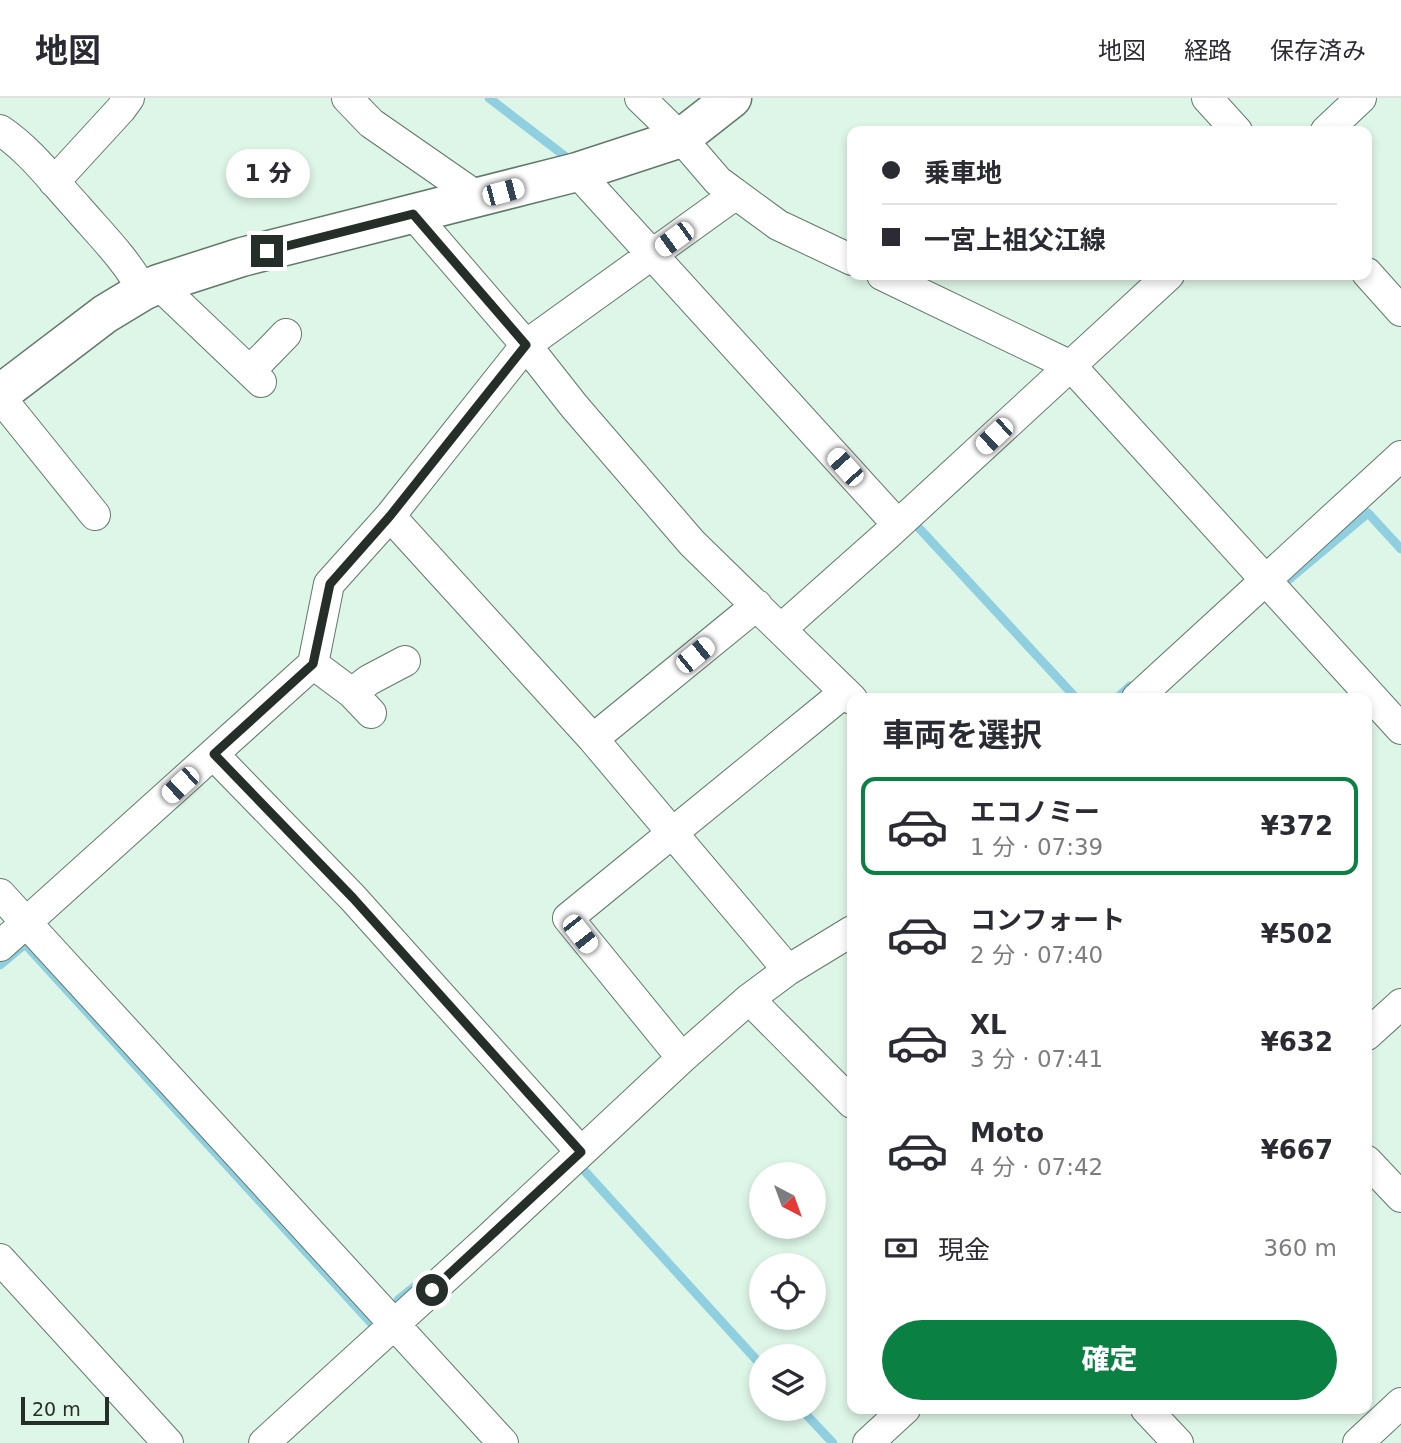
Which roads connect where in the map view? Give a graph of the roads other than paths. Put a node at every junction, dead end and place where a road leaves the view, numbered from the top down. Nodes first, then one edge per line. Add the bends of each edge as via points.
1 (129, 98) edge
2 (347, 98) edge
3 (640, 98) edge
4 (732, 98) edge
5 (1207, 98) edge
6 (1361, 98) edge
7 (1232, 126) edge
8 (1331, 126) edge
9 (0, 130) edge
10 (681, 138) junction
11 (577, 172) junction
12 (54, 182) junction
13 (736, 194) junction
14 (479, 198) junction
15 (413, 214) junction
16 (653, 255) junction
17 (847, 258) edge
18 (1372, 279) edge
19 (892, 280) edge
20 (1164, 280) edge
21 (151, 288) junction
22 (1401, 311) edge
23 (286, 334) dead end
24 (526, 345) junction
25 (1071, 366) junction
26 (0, 396) edge
27 (1401, 456) edge
28 (95, 514) dead end
29 (390, 516) junction
30 (898, 525) junction
31 (1266, 580) junction
32 (757, 605) junction
33 (781, 629) junction
34 (405, 661) dead end
35 (313, 664) junction
36 (1142, 693) edge
37 (1368, 693) edge
38 (847, 694) edge
39 (1372, 697) edge
40 (847, 698) edge
41 (1401, 729) edge
42 (593, 739) junction
43 (214, 754) junction
44 (673, 832) junction
45 (0, 894) edge
46 (26, 923) junction
47 (847, 934) edge
48 (0, 946) edge
49 (789, 970) junction
50 (749, 999) junction
51 (1401, 1004) edge
52 (1372, 1030) edge
53 (682, 1058) junction
54 (847, 1098) edge
55 (581, 1152) junction
56 (1372, 1166) edge
57 (1401, 1197) edge
58 (0, 1259) edge
59 (394, 1324) junction
60 (1401, 1403) edge
61 (899, 1414) edge
62 (1151, 1414) edge
63 (168, 1443) edge
64 (264, 1443) edge
65 (503, 1443) edge
66 (867, 1443) edge
67 (1178, 1443) edge
68 (1358, 1443) edge

1 - 12 street
2 - 14 street via 371,124
3 - 10 street
4 - 10 main road
5 - 7 street
6 - 8 street
9 - 12 street
10 - 11 main road
10 - 13 street via 718,181
11 - 14 main road
11 - 16 street
12 - 21 street
13 - 16 street
13 - 17 street via 778,225
14 - 15 main road
15 - 21 main road via 242,257
15 - 24 street
16 - 24 street
16 - 30 street
18 - 22 street
19 - 25 street
20 - 25 street
21 - 23 street via 256,376
21 - 26 main road via 105,314
24 - 29 street
24 - 32 street via 692,543
25 - 30 street
25 - 31 street
26 - 28 street
27 - 31 street
29 - 35 street via 330,584
29 - 42 street
30 - 33 street
31 - 36 street
31 - 37 street
32 - 33 street
32 - 42 street
33 - 38 street
34 - 35 street via 369,680 361,703
35 - 43 street
39 - 41 street
40 - 44 street
42 - 44 street
43 - 46 street
43 - 55 street via 353,898
44 - 49 street
44 - 53 street via 568,918
45 - 46 street
46 - 48 street
46 - 59 street
47 - 49 street
49 - 50 street
50 - 53 street
50 - 54 street
51 - 52 street
53 - 55 street
55 - 59 street
56 - 57 street
58 - 63 street
59 - 64 street
59 - 65 street
60 - 68 street
61 - 66 street
62 - 67 street

